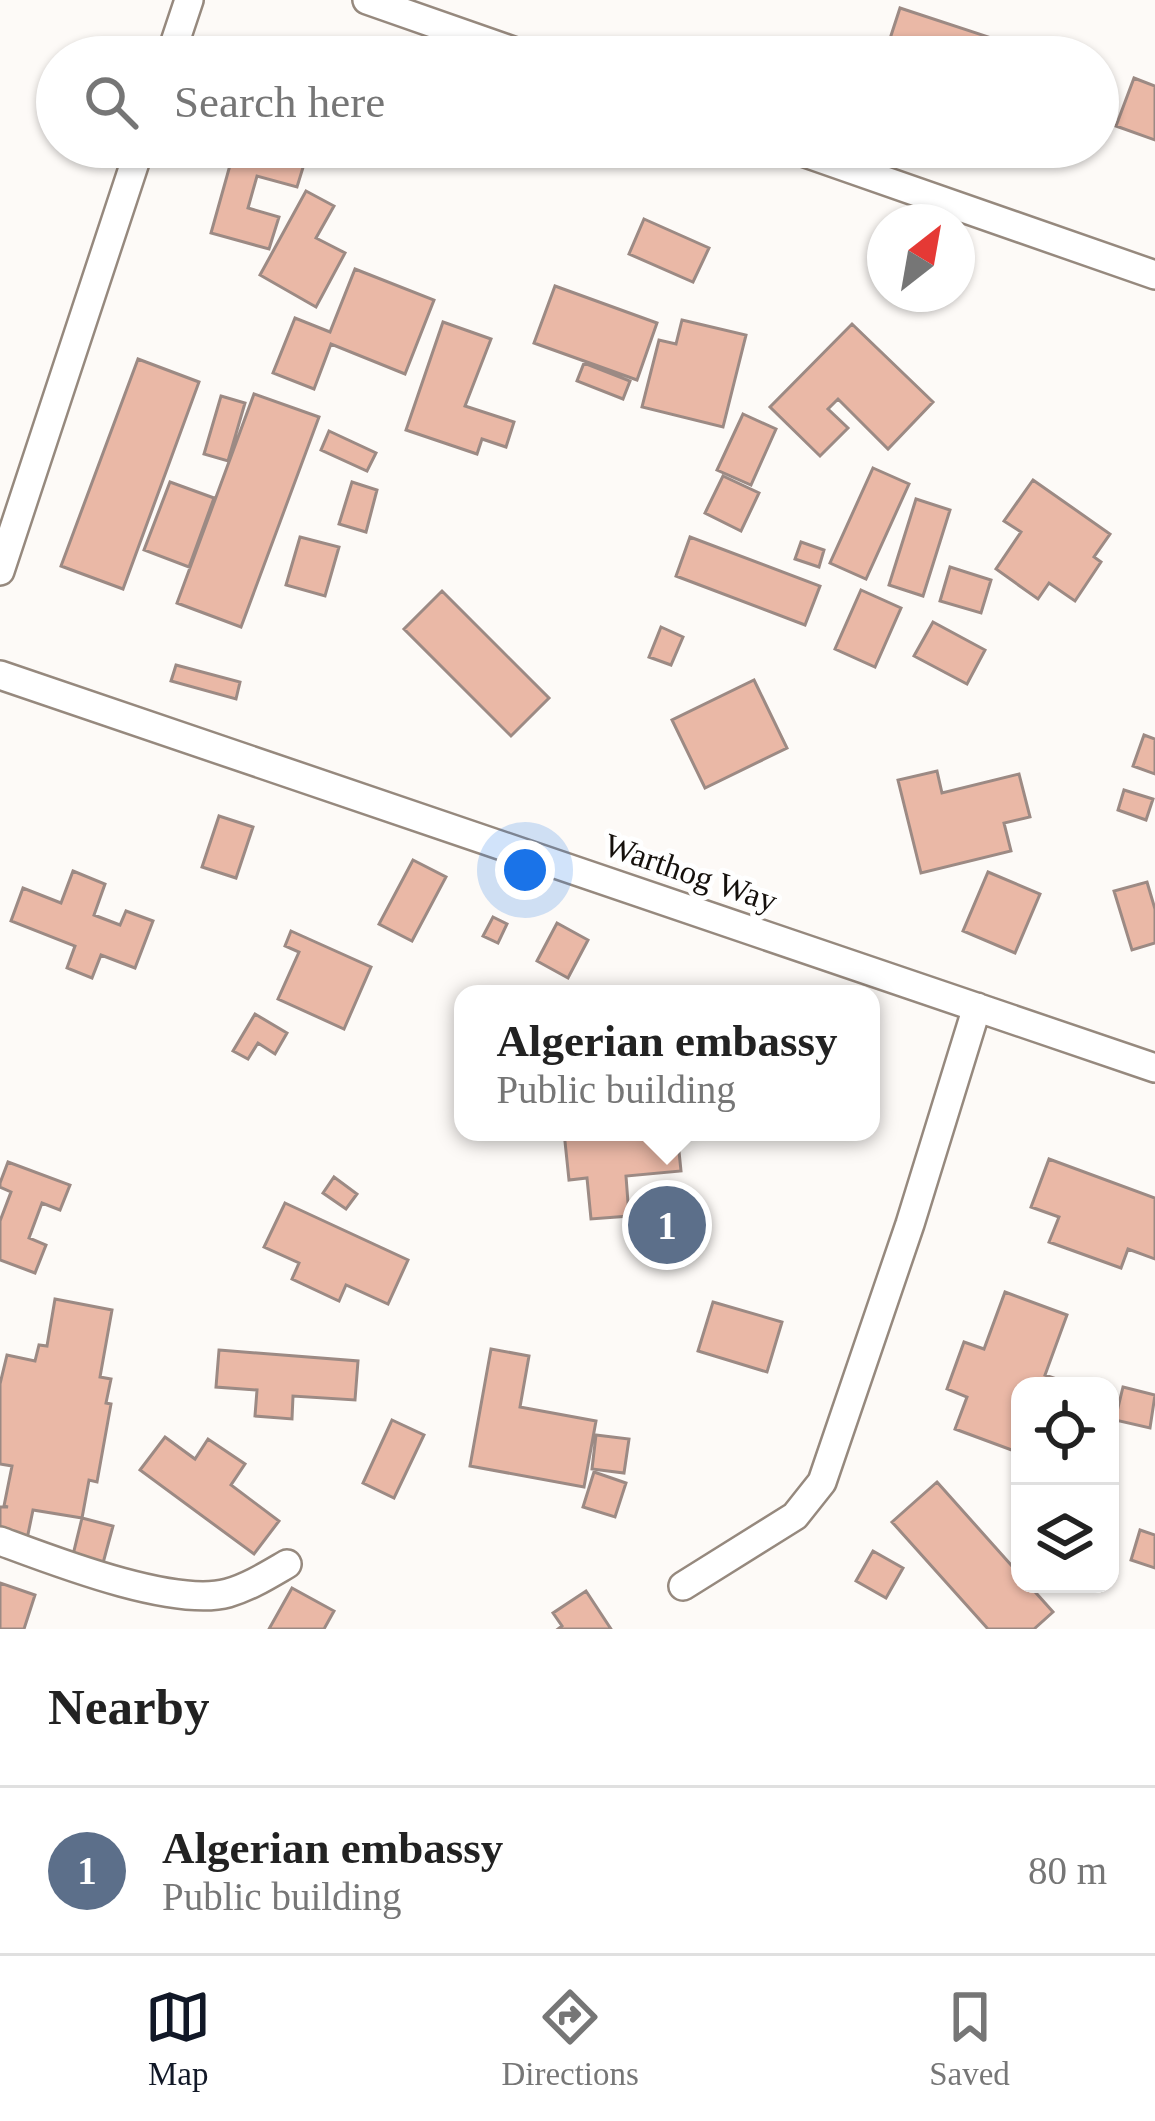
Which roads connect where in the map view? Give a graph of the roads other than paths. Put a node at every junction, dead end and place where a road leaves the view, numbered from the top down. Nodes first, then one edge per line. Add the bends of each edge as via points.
1 (189, 0) edge
2 (367, 0) edge
3 (177, 36) edge
4 (470, 36) edge
5 (133, 168) edge
6 (848, 168) edge
7 (1155, 275) edge
8 (0, 571) edge
9 (0, 675) edge
10 (976, 1007) junction
11 (1155, 1068) edge
12 (0, 1541) edge
13 (287, 1564) dead end
14 (683, 1586) dead end

1 - 3 street
2 - 4 street
5 - 8 street
6 - 7 street
9 - 10 street, Warthog Way
10 - 11 street, Warthog Way
10 - 14 street via 822,1482 795,1516
12 - 13 street via 180,1595 224,1594

